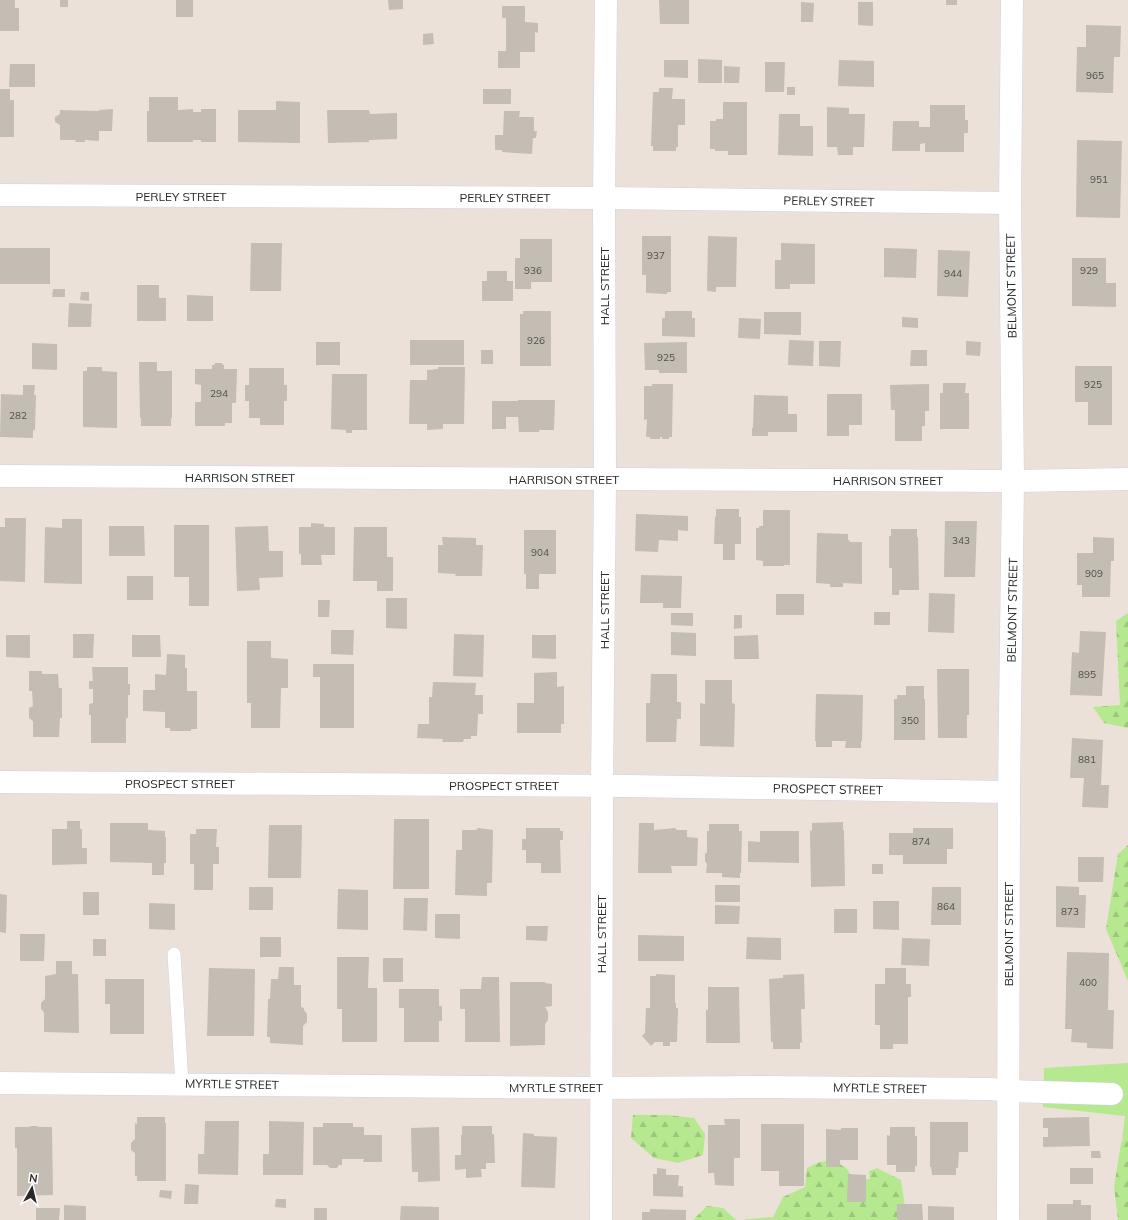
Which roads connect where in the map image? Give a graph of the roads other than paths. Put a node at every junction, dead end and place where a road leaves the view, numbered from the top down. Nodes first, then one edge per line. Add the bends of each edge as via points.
1 (606, 0) edge
2 (1012, 0) edge
3 (0, 194) edge
4 (604, 198) junction
5 (1010, 203) junction
6 (0, 476) edge
7 (605, 479) junction
8 (1128, 479) edge
9 (1013, 481) junction
10 (0, 782) edge
11 (602, 785) junction
12 (1009, 792) junction
13 (174, 954) dead end
14 (0, 1083) edge
15 (182, 1084) junction
16 (601, 1088) junction
17 (1008, 1091) junction
18 (1112, 1094) dead end
19 (601, 1220) edge
20 (1008, 1220) edge

1 - 4 street, HALL STREET
2 - 5 street, BELMONT STREET
3 - 4 street, PERLEY STREET
4 - 5 street, PERLEY STREET
4 - 7 street, HALL STREET
5 - 9 street, BELMONT STREET
6 - 7 street, HARRISON STREET
7 - 9 street, HARRISON STREET
7 - 11 street, HALL STREET
8 - 9 street, HARRISON STREET
9 - 12 street, BELMONT STREET
10 - 11 street, PROSPECT STREET
11 - 12 street, PROSPECT STREET
11 - 16 street, HALL STREET
12 - 17 street, BELMONT STREET
13 - 15 lane
14 - 15 street, MYRTLE STREET
15 - 16 street, MYRTLE STREET
16 - 17 street, MYRTLE STREET via 762,1087
16 - 19 street, HALL STREET
17 - 18 street, MYRTLE STREET
17 - 20 street, BELMONT STREET

